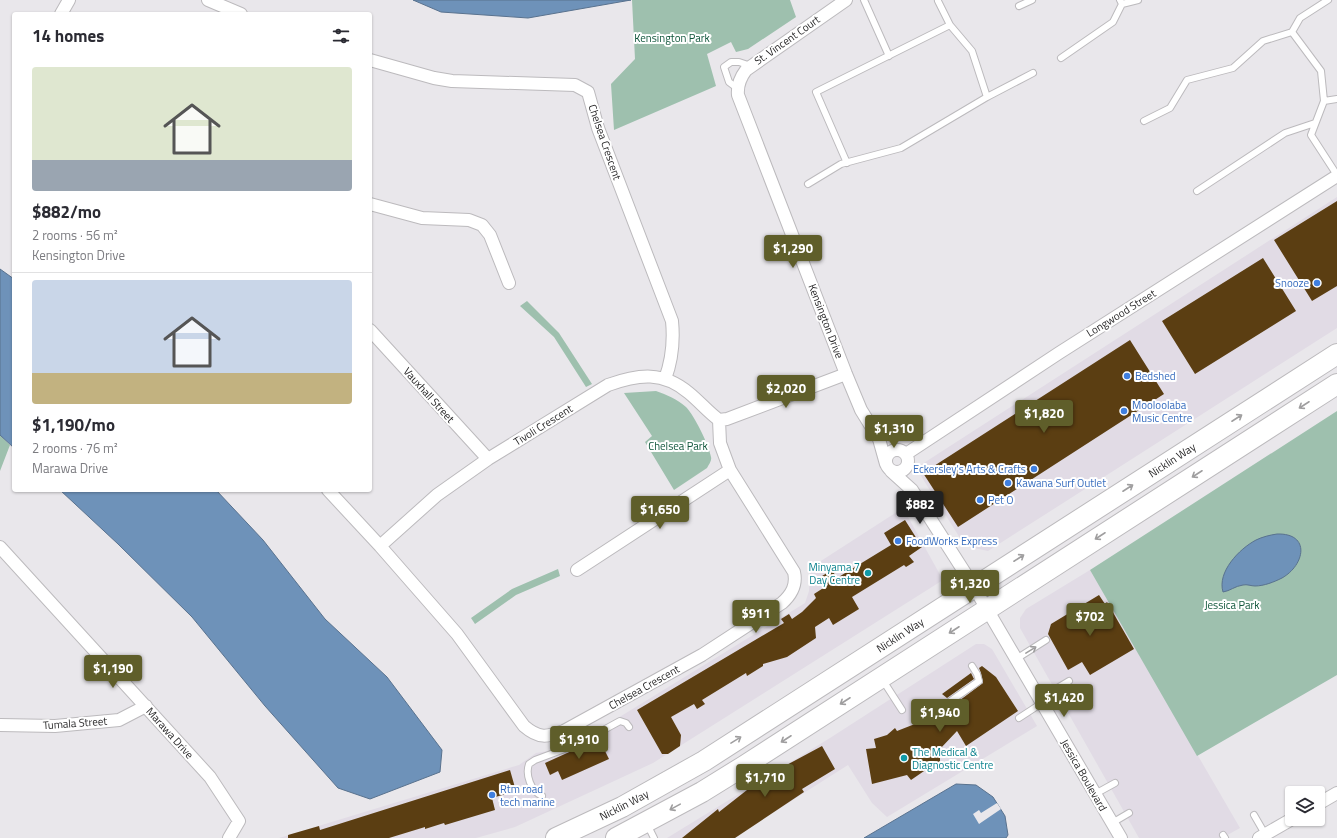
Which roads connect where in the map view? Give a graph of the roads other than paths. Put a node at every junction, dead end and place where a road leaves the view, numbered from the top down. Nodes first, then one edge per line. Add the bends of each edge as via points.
1 (69, 0) edge
2 (208, 0) edge
3 (846, 0) edge
4 (864, 0) edge
5 (1032, 0) edge
6 (1138, 0) edge
7 (1328, 0) edge
8 (938, 1) dead end
9 (1121, 2) edge
10 (1020, 6) dead end
11 (223, 11) edge
12 (62, 12) edge
13 (950, 25) junction
14 (1292, 32) junction
15 (889, 56) junction
16 (1061, 58) dead end
17 (372, 61) edge
18 (751, 66) junction
19 (1033, 74) dead end
20 (737, 88) junction
21 (987, 98) junction
22 (1337, 99) edge
23 (1324, 101) junction
24 (1144, 121) dead end
25 (1316, 123) junction
26 (847, 163) junction
27 (1337, 176) edge
28 (808, 184) dead end
29 (1197, 191) dead end
30 (372, 205) edge
31 (509, 283) dead end
32 (372, 332) edge
33 (1337, 354) edge
34 (846, 374) junction
35 (665, 379) junction
36 (1337, 384) edge
37 (719, 420) junction
38 (879, 439) junction
39 (893, 450) junction
40 (906, 454) junction
41 (488, 459) junction
42 (907, 466) junction
43 (889, 468) junction
44 (730, 470) junction
45 (912, 490) junction
46 (330, 492) edge
47 (380, 546) junction
48 (0, 547) edge
49 (578, 570) dead end
50 (974, 587) junction
51 (987, 609) junction
52 (1046, 640) dead end
53 (1016, 659) junction
54 (972, 666) dead end
55 (881, 677) junction
56 (1069, 681) dead end
57 (1041, 701) junction
58 (146, 706) junction
59 (902, 710) dead end
60 (935, 712) dead end
61 (1019, 718) dead end
62 (0, 725) edge
63 (629, 727) dead end
64 (1115, 783) dead end
65 (1337, 793) edge
66 (1096, 794) junction
67 (542, 796) dead end
68 (1325, 800) edge
69 (1129, 813) dead end
70 (1254, 815) dead end
71 (1112, 823) junction
72 (1285, 823) edge
73 (650, 830) edge
74 (1262, 836) edge
75 (229, 838) edge
76 (556, 838) edge
77 (616, 838) edge
78 (1121, 838) edge

1 - 12 street
2 - 11 street
3 - 18 street, St. Vincent Court
4 - 15 lane
5 - 10 lane
6 - 9 lane
7 - 14 lane via 1300,18
8 - 13 lane
9 - 16 lane via 1113,22
13 - 15 lane
13 - 21 lane via 972,51
14 - 23 lane via 1321,71
14 - 24 lane via 1264,41 1233,68 1188,80 1170,108
15 - 26 lane via 816,92
17 - 35 street, Chelsea Crescent via 452,81 575,85 588,92 598,128 672,321 674,337 670,367
18 - 20 street, St. Vincent Court via 741,77
18 - 20 lane via 731,62 724,67 729,82
19 - 21 lane
20 - 34 street, Kensington Drive
21 - 26 lane via 901,148
22 - 23 lane
23 - 25 lane
25 - 27 lane via 1311,135
25 - 29 lane via 1285,133
26 - 28 lane
27 - 40 street, Longwood Street
30 - 31 street via 422,218 469,220 482,225 490,235
32 - 41 street, Vauxhall Street
50 -> 33 highway, Nicklin Way
34 - 37 street
34 - 38 street, Kensington Drive via 861,410
35 - 37 street, Tivoli Crescent via 680,386
35 - 41 street, Tivoli Crescent via 650,376 630,377 608,385
36 -> 51 highway
37 - 44 street, Chelsea Crescent via 720,443
38 - 39 street, Kensington Drive
38 - 43 street, Kensington Drive
39 - 40 street
39 - 43 street via 887,455
40 - 42 street
41 - 47 street, Tivoli Crescent via 437,495
42 - 43 street via 900,472
42 - 45 street
43 - 45 street
44 - 47 street, Chelsea Crescent via 794,572 795,587 790,596 702,655 564,731 552,735 540,736 524,726 457,634
44 - 49 street
45 - 50 street
46 - 47 street, Chelsea Crescent
48 - 58 street, Marawa Drive
50 - 51 street
76 -> 50 highway, Nicklin Way via 622,807 704,761
51 - 53 street, Jessica Boulevard
51 -> 55 highway
53 -> 52 lane
53 - 57 street, Jessica Boulevard
54 - 60 lane via 979,681
55 - 59 lane
55 -> 73 highway via 726,777
56 - 57 lane
57 - 61 lane
57 - 66 street, Jessica Boulevard
58 - 62 street, Tumala Street via 119,720 55,726
58 - 75 street, Marawa Drive via 210,777 239,821
63 - 67 lane via 620,721 578,744 529,764 527,774 537,793
64 - 66 lane
65 - 68 street
66 - 71 street, Jessica Boulevard
69 - 71 lane
70 - 74 lane
71 - 78 street, Jessica Boulevard
72 - 74 street
73 - 77 highway

